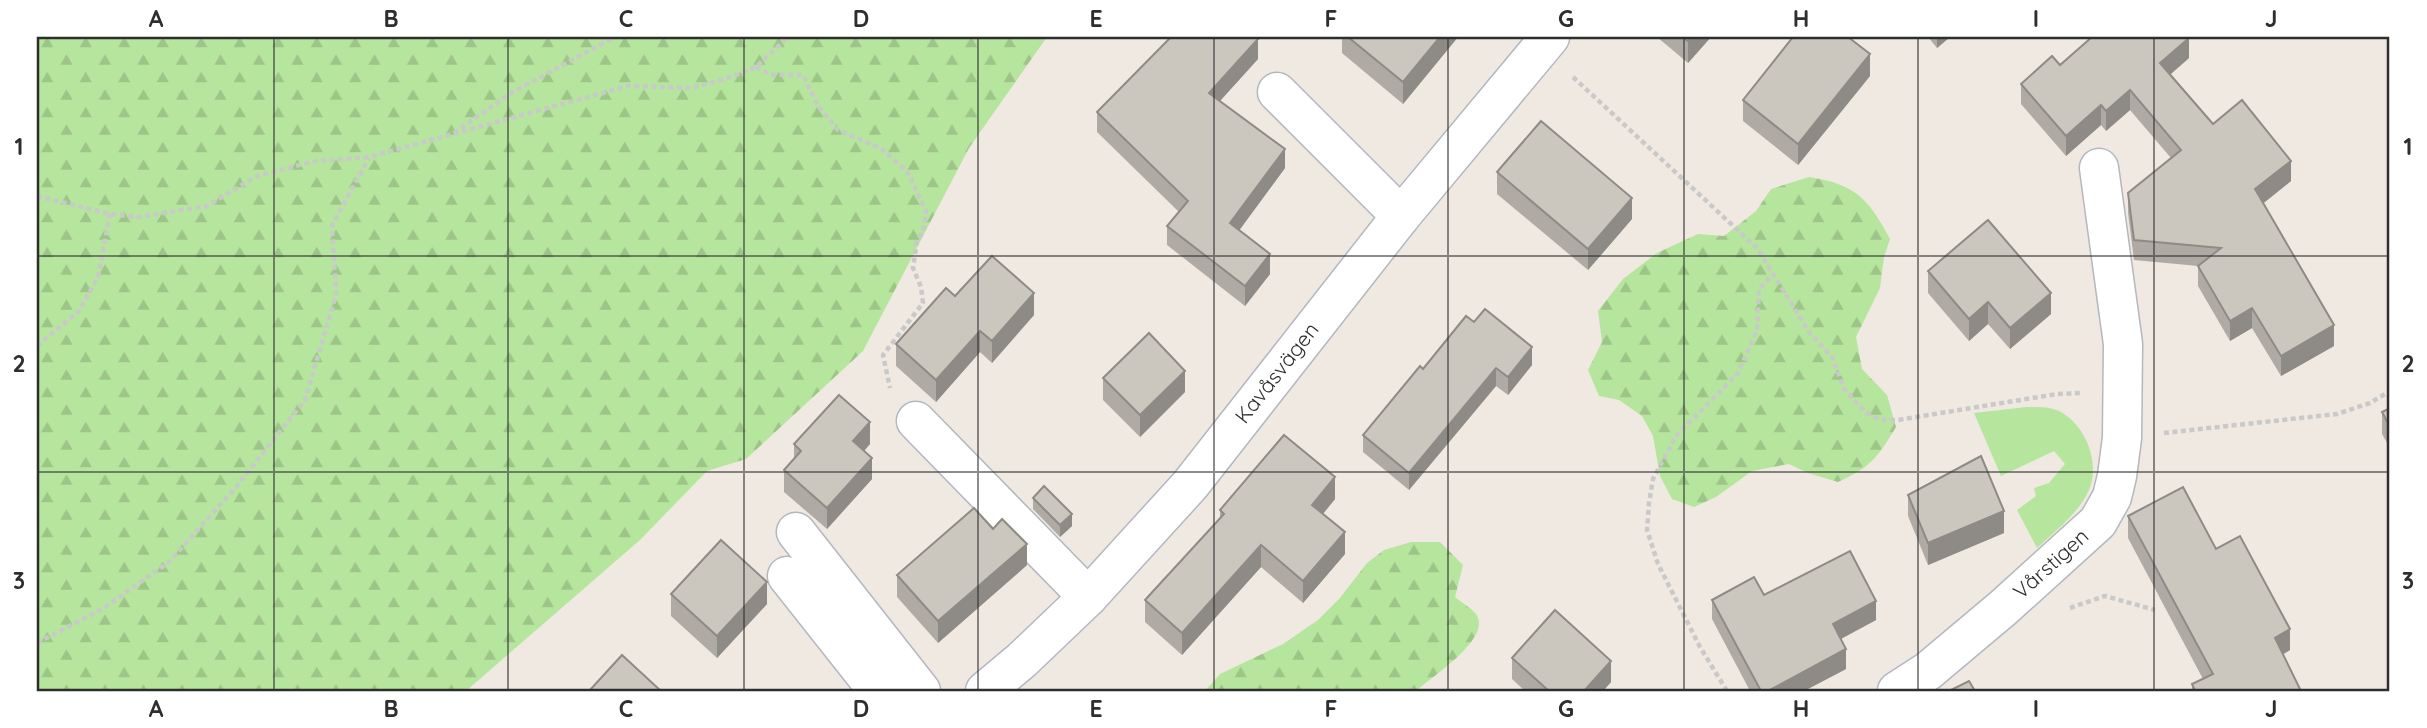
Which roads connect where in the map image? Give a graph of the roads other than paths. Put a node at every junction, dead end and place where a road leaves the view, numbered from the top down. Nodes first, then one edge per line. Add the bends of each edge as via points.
1 (1546, 42) edge
2 (1277, 92) dead end
3 (2099, 168) dead end
4 (1401, 216) junction
5 (916, 421) road end
6 (796, 532) dead end
7 (787, 576) dead end
8 (1088, 597) junction
9 (878, 691) edge
10 (921, 691) edge
11 (985, 691) edge
12 (1897, 691) edge

1 - 4 street, Kavåsvägen
2 - 4 street
3 - 12 street, Vårstigen via 2123,344 2122,438 2112,497 2098,522 2003,608
4 - 8 street, Kavåsvägen via 1190,485
5 - 8 street
6 - 10 street
7 - 9 street
8 - 11 street, Kavåsvägen

